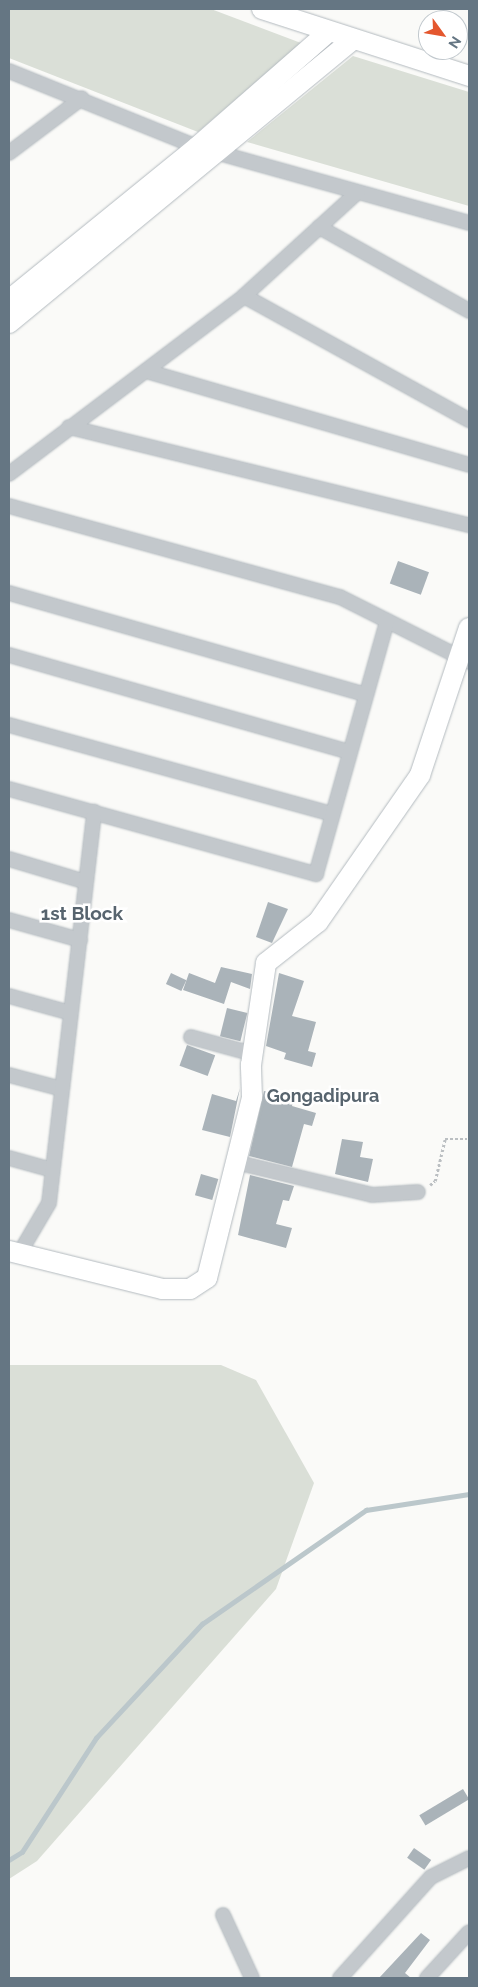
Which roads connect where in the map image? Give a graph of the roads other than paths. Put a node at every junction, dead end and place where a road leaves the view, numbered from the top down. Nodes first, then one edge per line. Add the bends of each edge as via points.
1 (262, 9) edge
2 (327, 33) junction
3 (351, 41) junction
4 (9, 71) edge
5 (469, 76) edge
6 (82, 98) junction
7 (197, 147) junction
8 (9, 153) edge
9 (216, 153) junction
10 (358, 192) junction
11 (469, 223) edge
12 (319, 227) junction
13 (244, 296) junction
14 (9, 300) edge
15 (469, 311) edge
16 (9, 323) edge
17 (146, 371) junction
18 (469, 420) edge
19 (69, 427) junction
20 (469, 465) edge
21 (9, 474) edge
22 (9, 506) edge
23 (469, 525) edge
24 (9, 593) edge
25 (387, 621) junction
26 (469, 628) edge
27 (9, 655) edge
28 (465, 659) edge
29 (366, 695) junction
30 (9, 725) edge
31 (350, 752) junction
32 (9, 789) edge
33 (94, 812) junction
34 (332, 814) junction
35 (9, 859) edge
36 (86, 882) junction
37 (9, 920) edge
38 (80, 940) junction
39 (9, 996) edge
40 (71, 1013) junction
41 (191, 1037) dead end
42 (253, 1054) junction
43 (9, 1074) edge
44 (62, 1089) junction
45 (9, 1158) edge
46 (235, 1162) junction
47 (52, 1170) junction
48 (418, 1192) road end
49 (14, 1252) edge
50 (469, 1858) edge
51 (223, 1915) dead end
52 (469, 1932) edge
53 (252, 1978) edge
54 (340, 1978) edge
55 (427, 1978) edge

1 - 2 street
2 - 3 street
2 - 7 street
3 - 5 street
3 - 9 street
4 - 6 street
6 - 7 street
6 - 8 street
7 - 9 street
7 - 14 street
9 - 10 street
9 - 16 street
10 - 11 street
10 - 12 street
12 - 13 street
12 - 15 street
13 - 17 street
13 - 18 street
17 - 19 street
17 - 20 street
19 - 21 street
19 - 23 street
22 - 25 street via 340,597
24 - 29 street
25 - 28 street
25 - 29 street
26 - 28 street
27 - 31 street
28 - 42 street via 420,775 318,922 266,963
29 - 31 street
30 - 34 street
31 - 34 street
32 - 33 street
33 - 34 street via 316,874
33 - 36 street
35 - 36 street
36 - 38 street
37 - 38 street
38 - 40 street
39 - 40 street
40 - 44 street
41 - 42 street
42 - 46 street via 252,1097
43 - 44 street
44 - 47 street
45 - 47 street
46 - 48 street via 372,1195
46 - 49 street via 207,1278 190,1289 162,1289
47 - 49 street via 49,1204
50 - 54 street via 431,1877
51 - 53 street
52 - 55 street

